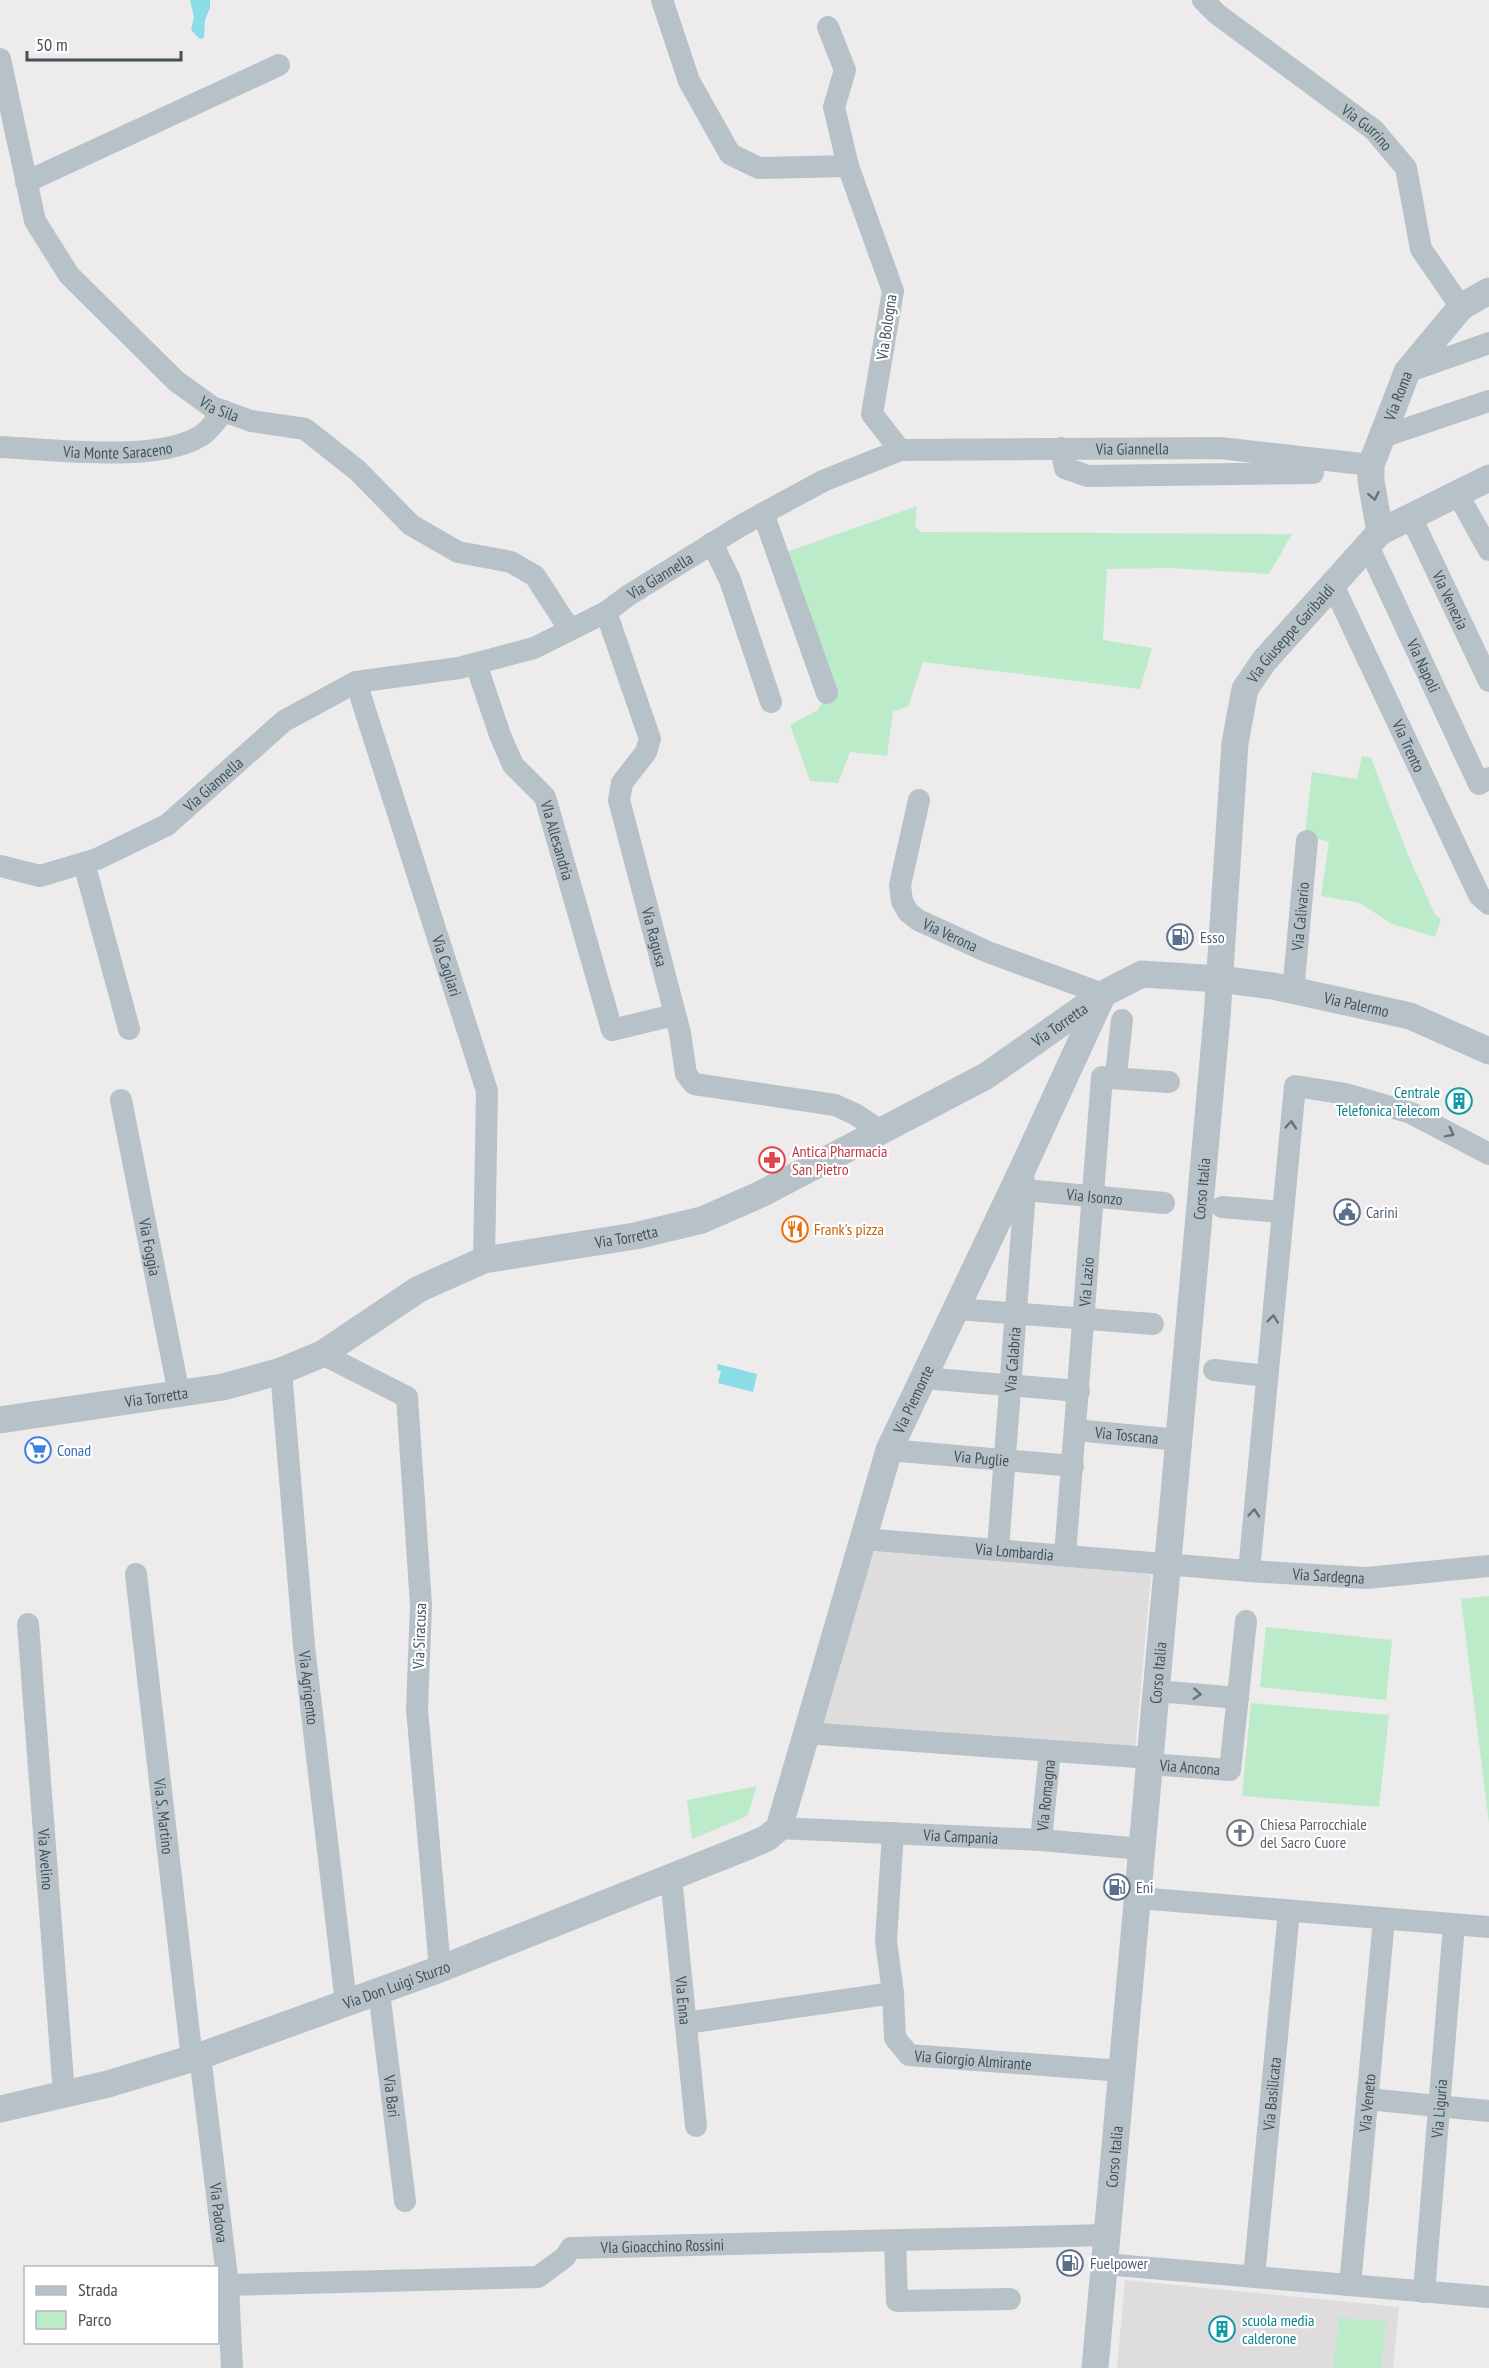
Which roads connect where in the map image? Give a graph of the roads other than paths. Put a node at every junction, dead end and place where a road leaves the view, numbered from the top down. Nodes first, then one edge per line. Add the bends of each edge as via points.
1 (662, 0) edge
2 (1213, 5) edge
3 (828, 27) dead end
4 (0, 59) edge
5 (279, 65) dead end
6 (848, 166) junction
7 (26, 182) junction
8 (1489, 291) edge
9 (1461, 307) junction
10 (1489, 343) edge
11 (1407, 372) junction
12 (1489, 401) edge
13 (224, 411) junction
14 (1382, 437) junction
15 (0, 447) edge
16 (1061, 448) junction
17 (900, 450) junction
18 (1371, 465) junction
19 (1313, 473) dead end
20 (1489, 478) edge
21 (1457, 493) junction
22 (763, 513) junction
23 (1411, 517) junction
24 (1374, 539) junction
25 (712, 543) junction
26 (1489, 550) edge
27 (1332, 583) junction
28 (606, 612) junction
29 (570, 630) junction
30 (476, 664) junction
31 (1489, 681) edge
32 (356, 682) junction
33 (827, 693) dead end
34 (771, 702) dead end
35 (1484, 781) edge
36 (919, 800) dead end
37 (1307, 841) dead end
38 (84, 863) junction
39 (0, 866) edge
40 (1489, 904) edge
41 (1220, 979) junction
42 (1293, 991) junction
43 (1103, 994) junction
44 (674, 1015) junction
45 (1122, 1020) dead end
46 (129, 1029) dead end
47 (1489, 1051) edge
48 (1110, 1078) junction
49 (1169, 1082) dead end
50 (121, 1100) dead end
51 (879, 1131) junction
52 (1489, 1154) edge
53 (1024, 1180) junction
54 (1091, 1197) junction
55 (1164, 1203) dead end
56 (1222, 1207) dead end
57 (1283, 1212) junction
58 (484, 1260) junction
59 (957, 1309) junction
60 (1016, 1314) junction
61 (1083, 1319) junction
62 (1153, 1324) dead end
63 (322, 1354) junction
64 (1214, 1370) dead end
65 (281, 1371) junction
66 (1267, 1376) junction
67 (923, 1378) junction
68 (1010, 1385) junction
69 (1079, 1390) junction
70 (179, 1394) junction
71 (0, 1420) edge
72 (1075, 1430) junction
73 (1179, 1440) junction
74 (889, 1450) junction
75 (1004, 1460) junction
76 (1073, 1466) junction
77 (862, 1539) junction
78 (998, 1549) junction
79 (1065, 1555) junction
80 (1168, 1564) junction
81 (1489, 1566) edge
82 (1249, 1571) junction
83 (136, 1574) dead end
84 (1246, 1621) dead end
85 (28, 1624) dead end
86 (1156, 1691) junction
87 (1238, 1698) junction
88 (805, 1733) junction
89 (1050, 1751) junction
90 (1150, 1761) junction
91 (779, 1828) junction
92 (893, 1833) junction
93 (1041, 1840) junction
94 (1142, 1849) junction
95 (671, 1878) junction
96 (1138, 1898) junction
97 (1289, 1911) junction
98 (1384, 1919) junction
99 (1454, 1925) junction
100 (1489, 1928) edge
101 (440, 1970) junction
102 (379, 1992) junction
103 (893, 1993) junction
104 (346, 2003) junction
105 (686, 2023) junction
106 (196, 2057) junction
107 (1122, 2071) junction
108 (64, 2094) junction
109 (1367, 2099) junction
110 (1440, 2106) junction
111 (0, 2109) edge
112 (1489, 2111) edge
113 (696, 2126) dead end
114 (405, 2201) dead end
115 (1107, 2235) junction
116 (895, 2240) junction
117 (1104, 2264) junction
118 (1254, 2277) junction
119 (228, 2285) junction
120 (1350, 2285) junction
121 (1424, 2292) junction
122 (1489, 2297) edge
123 (1010, 2299) dead end
124 (232, 2368) edge
125 (1095, 2368) edge

1 - 6 street via 689,81 730,154 759,168
2 - 9 street, Via Gurrino via 1374,130 1406,168 1421,249
3 - 6 street, Via Bologna via 845,70 834,107
4 - 7 street, Via Sila
5 - 7 street
6 - 17 street, Via Bologna via 893,291 872,414
7 - 13 street, Via Sila via 35,221 69,275 176,381
8 - 9 street, Via Roma
9 - 11 street, Via Roma
10 - 11 street
11 - 14 street, Via Roma
12 - 14 street
13 - 15 street, Via Monte Saraceno via 205,433 181,445 155,451
13 - 29 street, Via Sila via 250,421 305,429 357,470 411,525 458,552 511,562 535,576
14 - 18 street, Via Roma
16 - 17 street, Via Giannella
16 - 18 street, Via Giannella via 1220,448
16 - 19 street via 1065,468 1088,476
17 - 22 street, Via Giannella via 823,481
18 -> 24 street, Via Roma
20 - 21 street, Via Giuseppe Garibaldi
21 - 23 street, Via Giuseppe Garibaldi
21 - 26 street
22 - 25 street, Via Giannella
22 - 33 street
23 - 24 street, Via Giuseppe Garibaldi
23 - 31 street, Via Venezia
24 - 27 street, Via Giuseppe Garibaldi
24 - 35 street, Via Napoli
25 - 28 street, Via Giannella
25 - 34 street via 730,580
27 - 40 street, Via Trento via 1479,896
27 - 41 street, Via Giuseppe Garibaldi via 1264,661 1245,689 1235,743
28 - 29 street, Via Giannella
28 - 44 street, Via Ragusa via 650,739 646,752 622,783 619,800
29 - 30 street, Via Giannella via 534,648
30 - 32 street, Via Giannella
30 - 44 street, VIa Allesandria via 513,765 545,796 612,1030
32 - 38 street, Via Giannella via 284,721 167,825
32 - 58 street, Via Cagliari via 487,1091
36 - 43 street, Via Verona via 900,885 908,912 988,952
37 - 42 street, Via Calivario
38 - 39 street, Via Giannella via 40,876
38 - 46 street
41 - 42 street, Via Palermo
41 - 43 street, Via Torretta via 1142,974
41 - 73 street, Corso Italia
42 - 47 street, Via Palermo via 1410,1016
43 - 51 street, Via Torretta via 986,1076
43 - 53 street, Via Piemonte
44 - 51 street, Via Ragusa via 686,1074 694,1084 835,1106
45 - 48 street, Via Lazio via 1119,1061 1116,1075
48 - 49 street
48 - 54 street, Via Lazio via 1102,1077
50 - 70 street, Via Foggia
51 - 58 street, Via Torretta via 761,1194 702,1220 635,1236
57 -> 52 street via 1295,1086 1411,1113
53 - 54 street, Via Isonzo
53 - 59 street, Via Piemonte
53 - 60 street, Via Calabria
54 - 55 street, Via Isonzo
54 - 61 street, Via Lazio
56 - 57 street
66 -> 57 street
58 - 63 street, Via Torretta via 419,1289
59 - 60 street
59 - 67 street, Via Piemonte
60 - 61 street
60 - 68 street, Via Calabria
61 - 62 street
61 - 69 street, Via Lazio
63 - 65 street, Via Torretta
63 - 101 street, Via Siracusa via 407,1397 421,1605 417,1709
64 - 66 street
65 - 70 street, Via Torretta
65 - 104 street, Via Agrigento via 304,1646
82 -> 66 street
67 - 68 street
67 - 74 street, Via Piemonte
68 - 69 street
68 - 75 street, Via Calabria
69 - 72 street, Via Lazio
70 - 71 street, Via Torretta
72 - 73 street, Via Toscana
72 - 76 street, Via Lazio
73 - 80 street, Corso Italia
74 - 75 street, Via Puglie
74 - 77 street, Via Piemonte
75 - 76 street, Via Puglie
75 - 78 street, Via Calabria
76 - 79 street, Via Lazio
77 - 78 street, Via Lombardia
77 - 88 street, Via Piemonte
78 - 79 street, Via Lombardia
79 - 80 street, Via Lombardia
80 - 82 street, Via Sardegna
80 - 86 street, Corso Italia
81 - 82 street, Via Sardegna via 1366,1578
83 - 106 street, Via S. Martino
84 - 87 street
85 - 108 street, Via Avelino
86 -> 87 street
86 - 90 street, Corso Italia
87 - 90 street, Via Ancona via 1230,1770
88 - 89 street, Via Ancona
88 - 91 street, Via Piemonte
89 - 90 street, Via Ancona
89 - 93 street, Via Romagna
90 - 94 street, Corso Italia
91 - 92 street, Via Campania
91 - 95 street, Via Don Luigi Sturzo via 767,1838
92 - 93 street, Via Campania
92 - 103 street, Via Giorgio Almirante via 886,1941
93 - 94 street, Via Campania
94 - 96 street, Corso Italia
95 - 101 street, Via Don Luigi Sturzo
95 - 105 street, VIa Enna
96 - 97 street
96 - 107 street, Corso Italia
97 - 98 street
97 - 118 street, Via Basilicata
98 - 99 street
98 - 109 street, Via Veneto
99 - 100 street
99 - 110 street, Via Liguria
101 - 102 street, Via Don Luigi Sturzo
102 - 104 street, Via Don Luigi Sturzo
102 - 114 street, Via Bari
103 - 105 street
103 - 107 street, Via Giorgio Almirante via 895,2038 909,2055
104 - 106 street, Via Don Luigi Sturzo
105 - 113 street, VIa Enna
106 - 108 street, Via Don Luigi Sturzo
106 - 119 street, Via Padova
107 - 115 street, Corso Italia
108 - 111 street, Via Don Luigi Sturzo
109 - 110 street
109 - 120 street, Via Veneto
110 - 112 street
110 - 121 street, Via Liguria
115 - 116 street, VIa Gioacchino Rossini
115 - 117 street, Corso Italia
116 - 119 street, VIa Gioacchino Rossini via 571,2248 538,2277
116 - 123 street via 897,2301
117 - 118 street
117 - 125 street, Corso Italia
118 - 120 street
119 - 124 street, Via Padova
120 - 121 street
121 - 122 street

